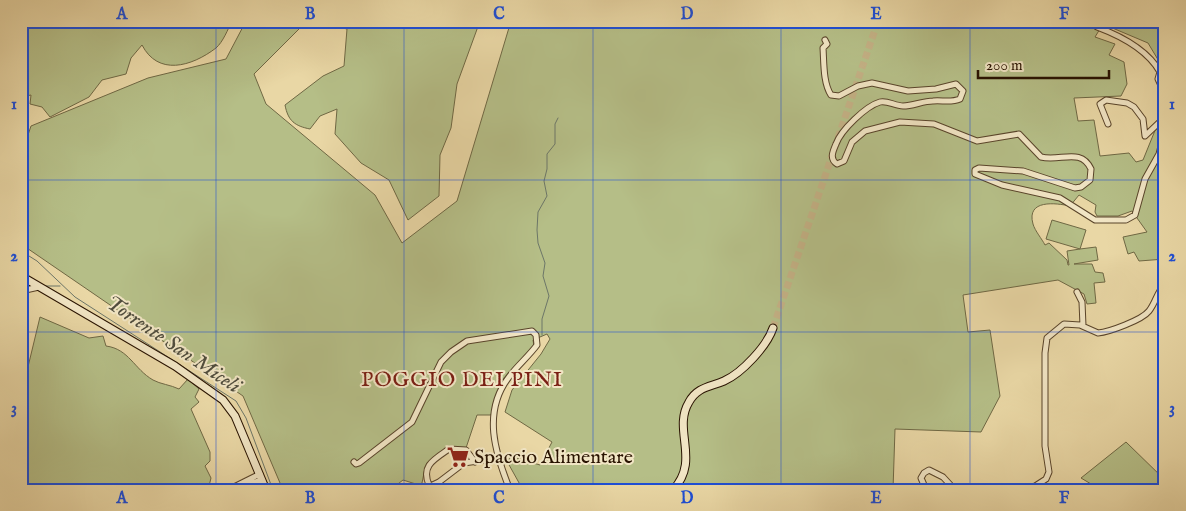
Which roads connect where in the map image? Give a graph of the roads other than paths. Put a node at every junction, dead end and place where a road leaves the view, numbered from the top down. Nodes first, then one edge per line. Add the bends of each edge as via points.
1 (1097, 27) dead end
2 (825, 40) dead end
3 (1165, 94) edge
4 (1165, 117) edge
5 (1108, 124) dead end
6 (1165, 130) edge
7 (21, 276) edge
8 (1165, 284) edge
9 (40, 287) junction
10 (21, 291) edge
11 (1076, 292) dead end
12 (1083, 326) junction
13 (774, 328) tunnel mouth
14 (498, 458) junction
15 (354, 462) dead end
16 (475, 462) junction
17 (263, 482) edge
18 (429, 485) junction
19 (239, 487) dead end
20 (252, 487) edge
21 (228, 490) edge
22 (422, 490) edge
23 (510, 490) edge
24 (673, 490) edge
25 (929, 490) edge
26 (955, 490) edge
27 (1029, 490) edge

1 - 3 street via 1148,55 1160,72 1158,79
2 - 6 street via 827,44 823,54 831,95 839,96 872,83 908,91 956,84 963,91 960,99 951,102 903,106 883,102 875,104 839,138 832,156 837,164 844,161 852,142 865,131 894,123 934,124 977,141 1019,134 1042,157 1076,156 1085,160 1091,169 1090,180 1075,188 1023,171 980,168 974,174 1002,185 1064,199 1095,220 1126,220 1135,214
4 - 5 street via 1146,136 1143,118 1134,107 1106,100 1100,104
7 - 9 street
8 - 12 street via 1144,316 1102,332 1095,333
9 - 10 street
9 - 17 street via 188,374 223,400 235,416
11 - 12 street via 1082,302
12 - 27 street via 1063,325 1046,341 1045,446 1049,472 1046,479
13 - 24 street via 764,346 734,374 701,389 689,401 684,418 686,469
14 - 15 street via 492,419 502,386 537,346 536,335 532,331 467,341 451,352 441,362 412,422 359,463
14 - 16 street
14 - 23 street
16 - 18 street via 464,464 439,482
16 - 18 street via 466,450 449,450 426,470
17 - 20 street
17 - 21 street
18 - 22 street
19 - 20 street
25 - 26 street via 921,480 929,470 943,477

